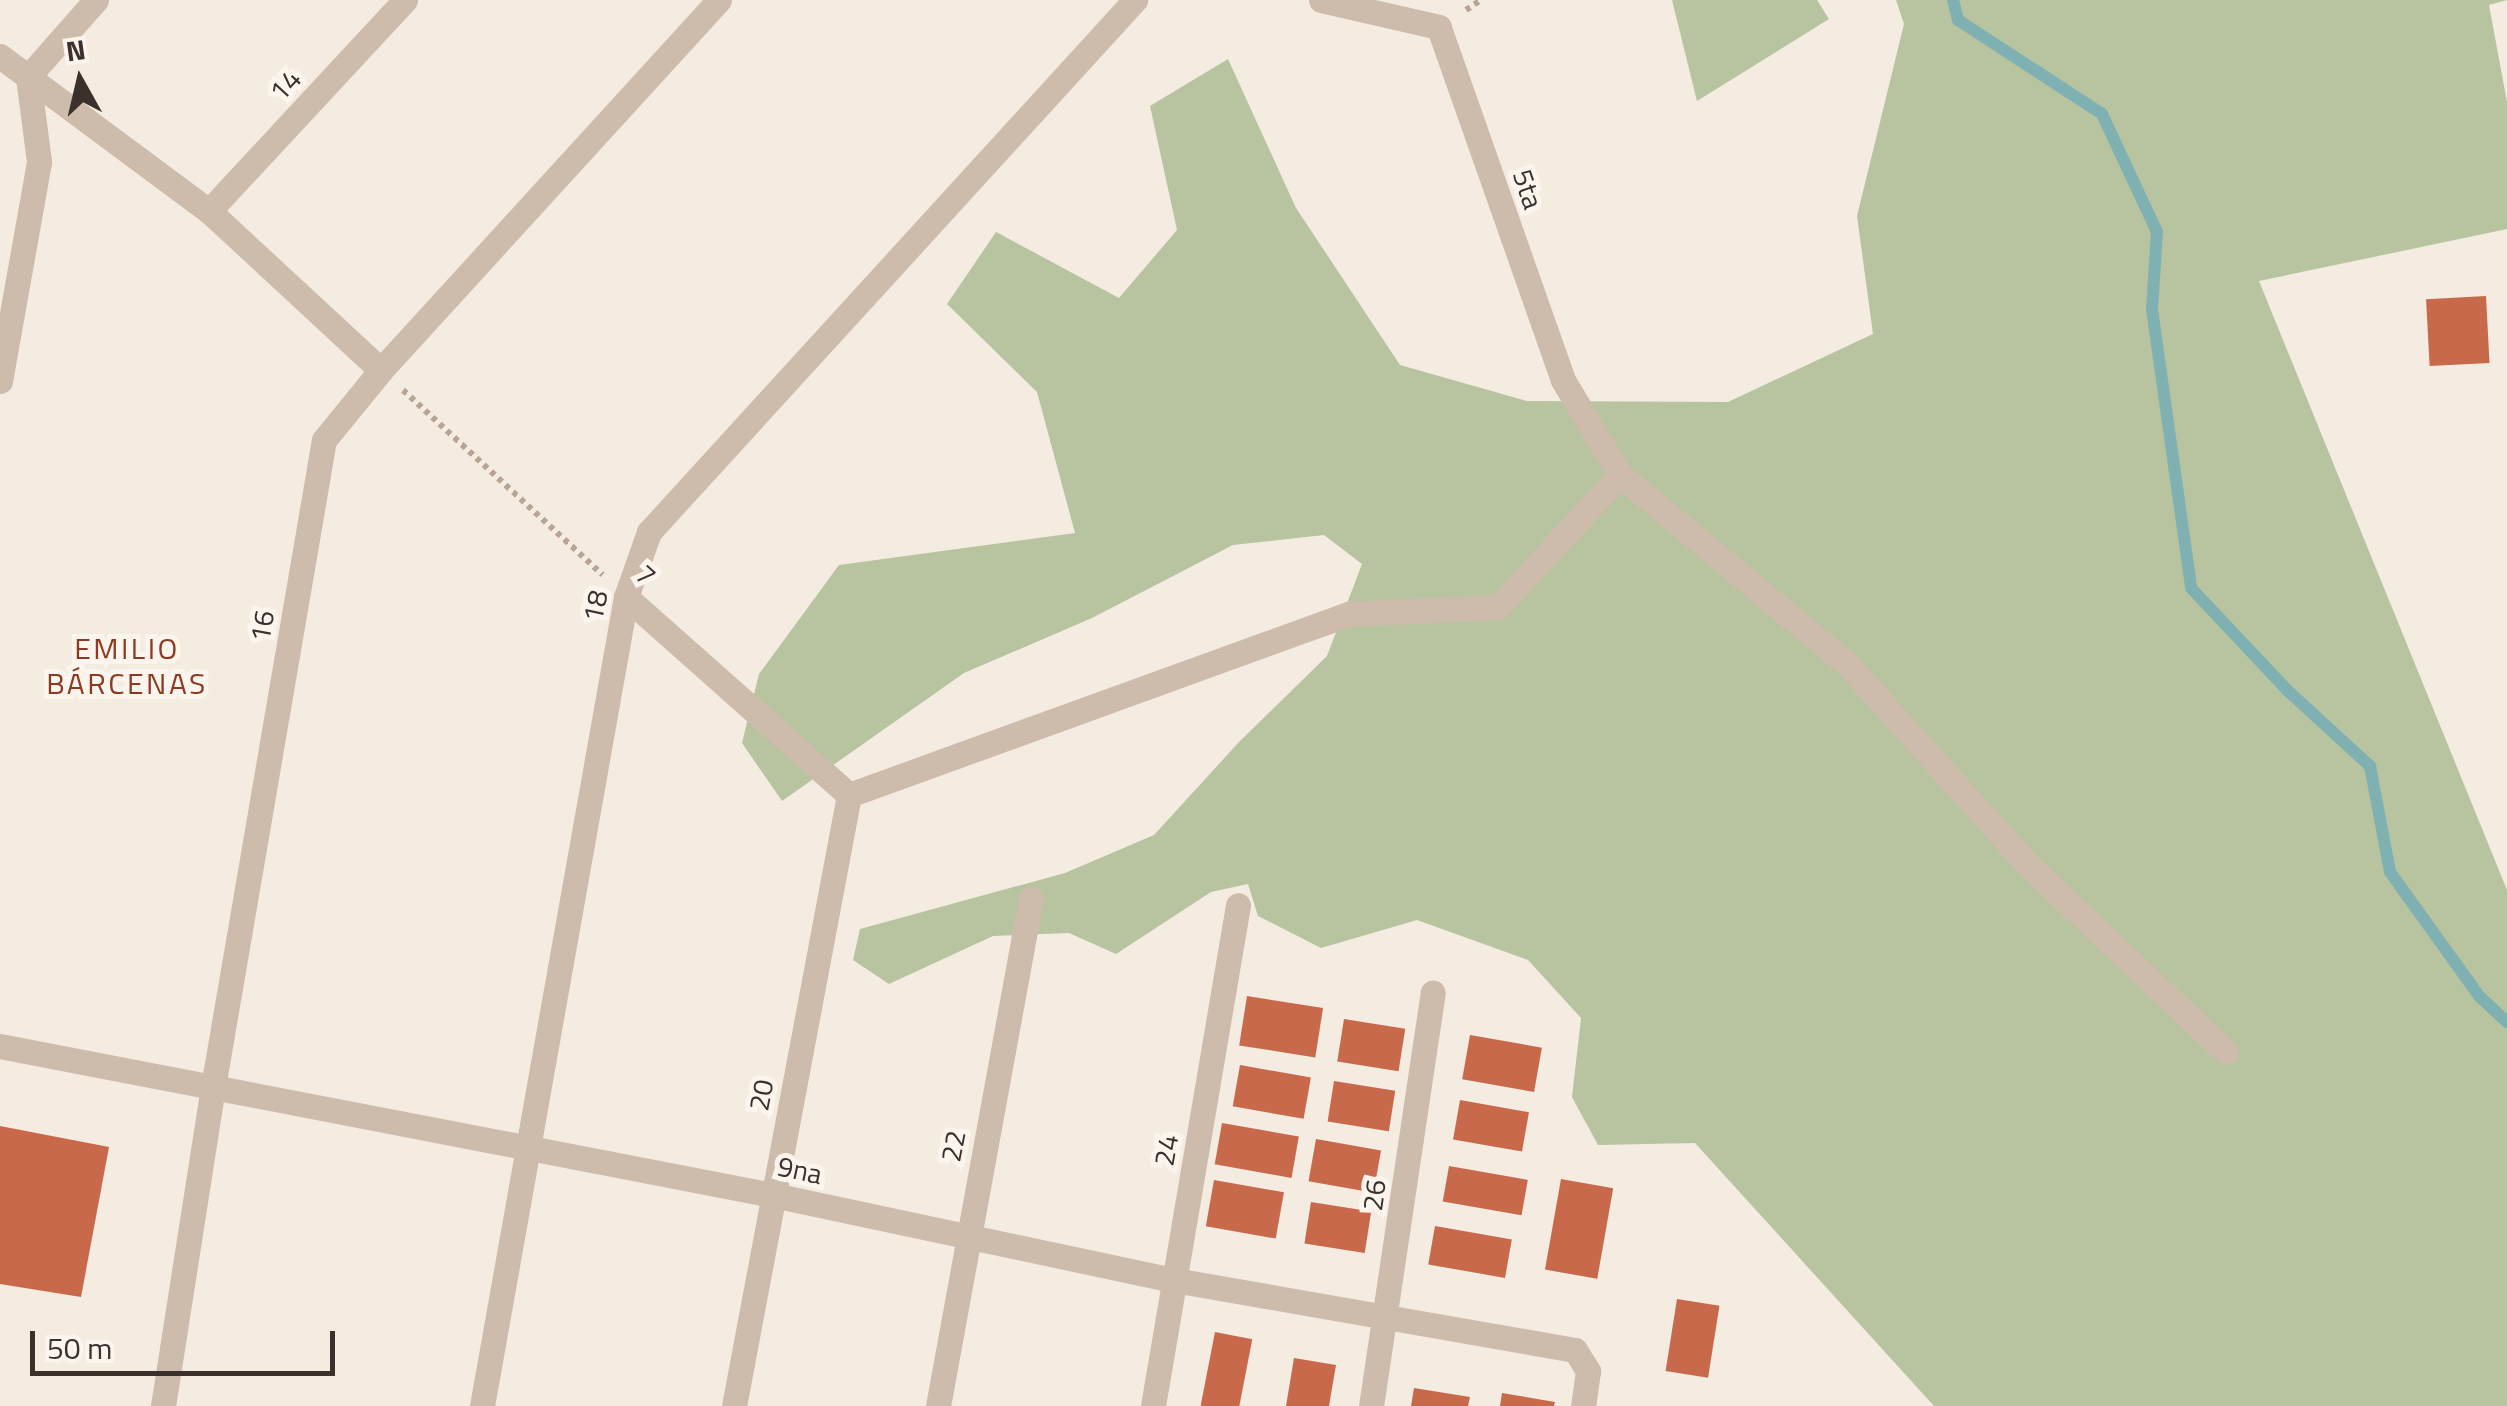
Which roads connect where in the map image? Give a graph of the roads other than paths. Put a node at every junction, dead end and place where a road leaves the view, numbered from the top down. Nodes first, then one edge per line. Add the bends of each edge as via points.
1 (96, 0) edge
2 (405, 0) edge
3 (719, 0) edge
4 (1136, 0) edge
5 (1321, 0) edge
6 (0, 56) edge
7 (28, 77) junction
8 (209, 211) junction
9 (381, 370) junction
10 (0, 381) edge
11 (1620, 475) junction
12 (626, 597) junction
13 (848, 795) junction
14 (1031, 898) dead end
15 (1238, 905) dead end
16 (1433, 993) dead end
17 (0, 1046) edge
18 (2226, 1052) dead end
19 (213, 1087) junction
20 (526, 1150) junction
21 (773, 1195) junction
22 (966, 1236) junction
23 (1174, 1280) junction
24 (1387, 1316) junction
25 (164, 1406) edge
26 (482, 1406) edge
27 (734, 1406) edge
28 (938, 1406) edge
29 (1153, 1406) edge
30 (1371, 1406) edge
31 (1582, 1406) edge

1 - 7 street
2 - 8 street, 14
3 - 9 street, 16
4 - 12 street, 18 via 649,532
5 - 11 street, 5ta via 1440,28 1563,380
6 - 7 street
7 - 8 street
7 - 10 street via 39,161
8 - 9 street
9 - 19 street, 16 via 324,440
11 - 13 street via 1498,607 1348,614
11 - 18 street via 1847,664 2026,863
12 - 13 street, 7
12 - 20 street, 18
13 - 21 street, 20
14 - 22 street, 22
15 - 23 street, 24
16 - 24 street, 26
17 - 19 street, 9na
19 - 20 street, 9na
19 - 25 street, 16
20 - 21 street, 9na
20 - 26 street, 18
21 - 22 street, 9na
21 - 27 street, 20
22 - 23 street, 9na
22 - 28 street, 22
23 - 24 street, 9na
23 - 29 street, 24
24 - 30 street, 26
24 - 31 street, 9na via 1575,1350 1588,1370

